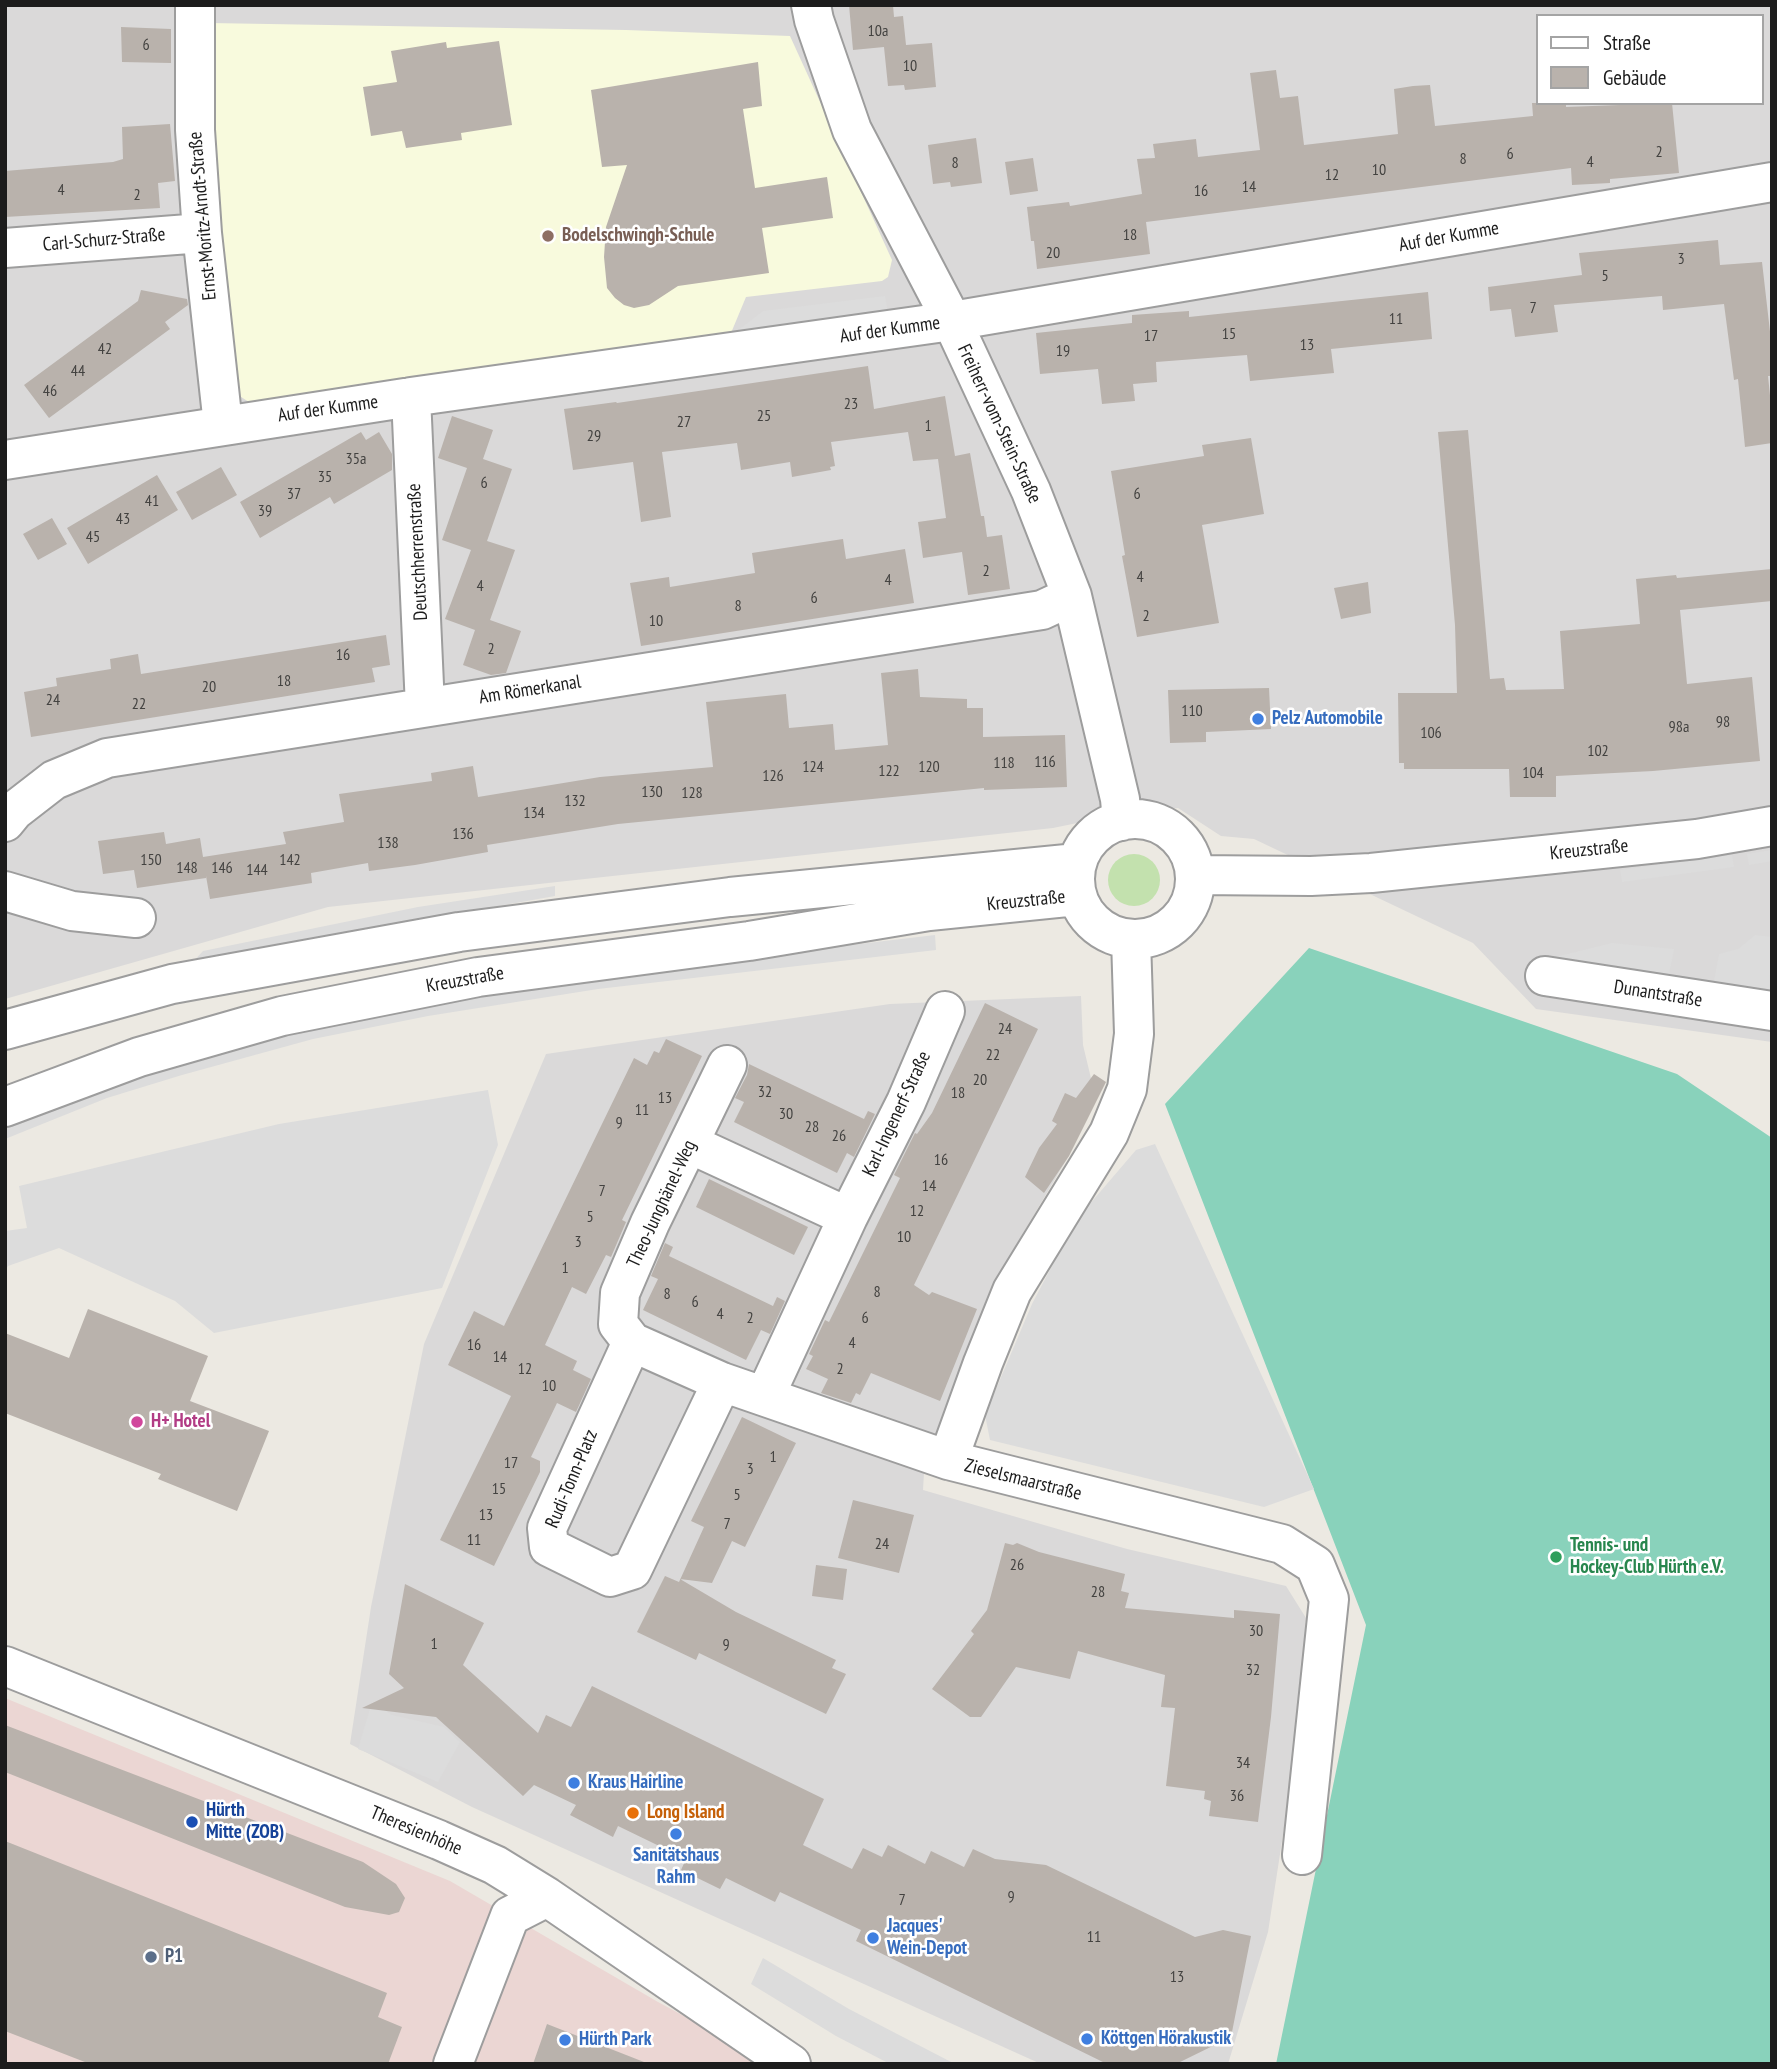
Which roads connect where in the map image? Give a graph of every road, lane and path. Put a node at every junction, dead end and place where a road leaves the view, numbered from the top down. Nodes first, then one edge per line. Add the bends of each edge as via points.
1 (195, 5) edge
2 (811, 5) edge
3 (1772, 182) edge
4 (202, 233) junction
5 (5, 248) edge
6 (952, 321) junction
7 (411, 397) junction
8 (223, 425) junction
9 (5, 460) edge
10 (1072, 596) junction
11 (425, 707) junction
12 (1122, 821) junction
13 (5, 822) edge
14 (1772, 826) edge
15 (1195, 875) junction
16 (1077, 880) junction
17 (5, 891) edge
18 (136, 918) dead end
19 (1131, 939) junction
20 (1545, 976) dead end
21 (944, 1011) dead end
22 (1772, 1011) edge
23 (5, 1030) edge
24 (727, 1065) dead end
25 (5, 1107) edge
26 (690, 1144) junction
27 (848, 1217) junction
28 (632, 1342) junction
29 (722, 1382) junction
30 (765, 1396) junction
31 (948, 1460) junction
32 (5, 1666) edge
33 (1302, 1855) dead end
34 (547, 1897) junction
35 (453, 2064) edge
36 (791, 2064) edge

1 - 4 street, Ernst-Moritz-Arndt-Straße via 195,130
2 - 6 street, Freiherr-vom-Stein-Straße via 852,130
3 - 6 street, Auf der Kumme
4 - 5 street, Carl-Schurz-Straße
4 - 8 street, Ernst-Moritz-Arndt-Straße
6 - 7 street, Auf der Kumme
6 - 10 street, Freiherr-vom-Stein-Straße via 1031,491
7 - 8 street, Auf der Kumme
7 - 11 street, Deutschherrenstraße
8 - 9 street, Auf der Kumme
10 - 11 street, Am Römerkanal via 1042,610
10 - 12 street, Freiherr-vom-Stein-Straße
11 - 13 street, Am Römerkanal via 107,758 54,780
12 - 15 street via 1152,821 1169,830 1183,843
12 - 16 street via 1099,830 1089,841
14 - 15 street, Kreuzstraße via 1697,839 1371,873
15 - 19 street via 1188,909 1179,920 1150,937
16 - 19 street via 1086,914 1098,927
16 - 23 street, Kreuzstraße via 730,897 459,932 172,984
16 - 25 street, Kreuzstraße via 929,911 749,941 478,977 282,1016 139,1057
17 - 18 street via 72,911
19 - 31 street, Zieselsmaarstraße via 1134,1034 1127,1089 1109,1133 1012,1291
20 - 22 street, Dunantstraße
21 - 27 street, Karl-Ingenerf-Straße
24 - 26 street, Theo-Junghänel-Weg
26 - 27 street
26 - 28 street, Theo-Junghänel-Weg via 620,1293 618,1324
27 - 30 street, Karl-Ingenerf-Straße
28 - 29 street
28 - 29 street, Rudi-Tonn-Platz via 547,1528 549,1547 610,1577 632,1570
29 - 30 street
30 - 31 street
31 - 33 street, Zieselsmaarstraße via 1282,1544 1315,1565 1329,1599
32 - 34 street, Theresienhöhe via 439,1840 495,1865
34 - 35 street via 510,1916
34 - 36 street, Theresienhöhe

